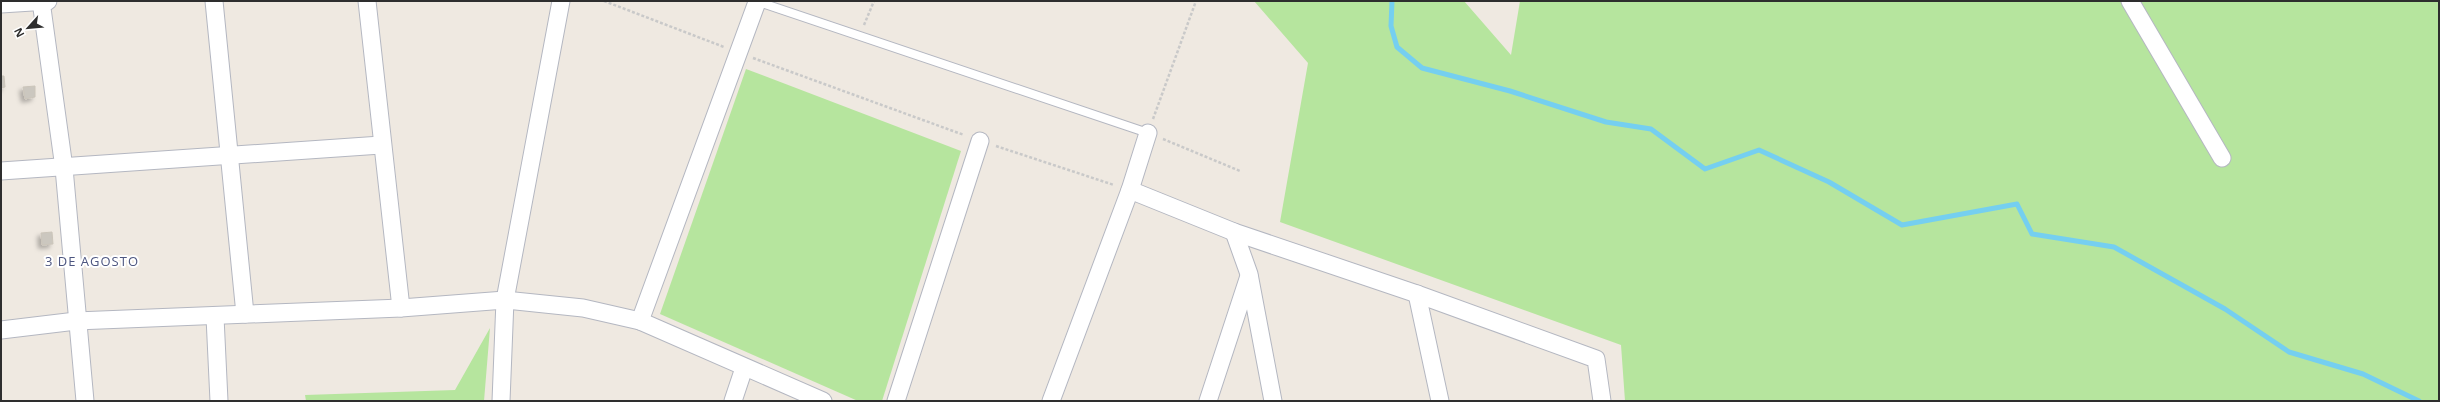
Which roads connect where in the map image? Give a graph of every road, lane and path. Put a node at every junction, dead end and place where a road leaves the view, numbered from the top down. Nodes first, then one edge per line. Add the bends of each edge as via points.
1 (41, 1) edge
2 (48, 1) edge
3 (214, 1) edge
4 (367, 1) edge
5 (561, 1) edge
6 (604, 1) edge
7 (756, 1) edge
8 (874, 1) edge
9 (1196, 1) edge
10 (2130, 1) edge
11 (1, 4) edge
12 (859, 38) junction
13 (738, 52) junction
14 (1148, 134) junction
15 (980, 141) junction
16 (381, 145) junction
17 (228, 156) junction
18 (2222, 158) dead end
19 (64, 168) junction
20 (1, 171) edge
21 (1240, 171) dead end
22 (1130, 190) junction
23 (1234, 232) junction
24 (1249, 274) junction
25 (1417, 294) junction
26 (505, 300) junction
27 (401, 308) junction
28 (245, 314) junction
29 (215, 317) junction
30 (76, 321) junction
31 (640, 321) junction
32 (1, 330) edge
33 (744, 368) junction
34 (85, 401) edge
35 (219, 401) edge
36 (501, 401) edge
37 (734, 401) edge
38 (823, 401) edge
39 (896, 401) edge
40 (1051, 401) edge
41 (1208, 401) edge
42 (1273, 401) edge
43 (1440, 401) edge
44 (1602, 401) edge

1 - 2 street
1 - 11 street
1 - 19 street
3 - 17 street
4 - 16 street
5 - 26 street
6 - 13 path
7 - 12 lane
7 - 13 street
8 - 12 path
9 - 14 path
10 - 18 street
12 - 14 lane
13 - 15 path
13 - 31 street
14 - 21 path
14 - 22 street
15 - 22 path
15 - 39 street
16 - 17 street
16 - 27 street
17 - 19 street
17 - 28 street
19 - 20 street
19 - 30 street
22 - 23 street
22 - 40 street
23 - 24 street
23 - 25 street
24 - 41 street
24 - 42 street
25 - 43 street
25 - 44 street via 1596,359
26 - 27 street
26 - 31 street via 583,308
26 - 36 street
27 - 28 street
28 - 29 street
29 - 30 street
29 - 35 street
30 - 32 street
30 - 34 street
31 - 33 street
33 - 37 street
33 - 38 street

